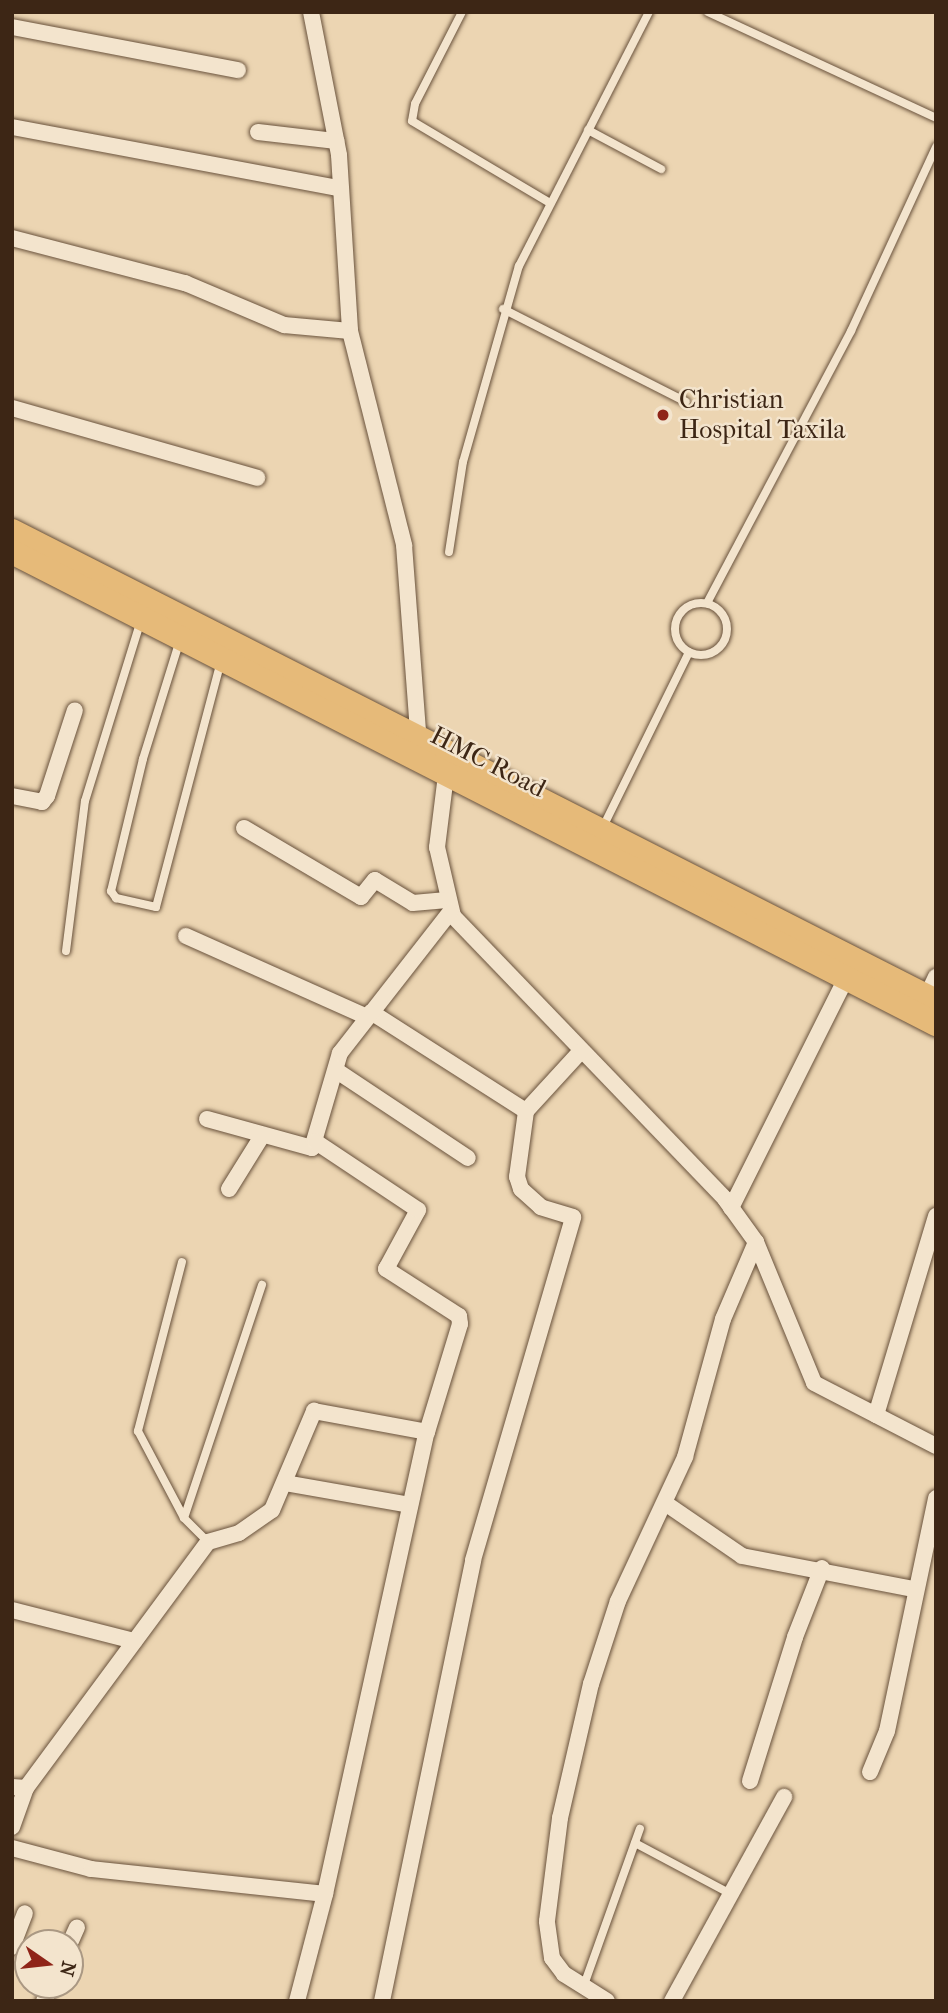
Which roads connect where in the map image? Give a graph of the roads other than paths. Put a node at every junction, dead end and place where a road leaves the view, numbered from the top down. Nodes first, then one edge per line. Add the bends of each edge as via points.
1 (311, 12) edge
2 (462, 12) edge
3 (649, 12) edge
4 (708, 12) edge
5 (12, 27) edge
6 (238, 70) dead end
7 (936, 118) edge
8 (12, 127) edge
9 (588, 130) junction
10 (258, 132) dead end
11 (336, 141) junction
12 (936, 147) edge
13 (662, 169) dead end
14 (338, 188) junction
15 (550, 203) junction
16 (12, 238) edge
17 (503, 309) junction
18 (350, 331) junction
19 (686, 402) dead end
20 (12, 408) edge
21 (257, 478) dead end
22 (12, 531) edge
23 (12, 552) edge
24 (449, 552) dead end
25 (707, 603) junction
26 (142, 618) junction
27 (181, 637) junction
28 (689, 652) junction
29 (222, 658) junction
30 (75, 710) dead end
31 (420, 749) junction
32 (446, 775) junction
33 (12, 796) edge
34 (244, 828) dead end
35 (597, 840) junction
36 (449, 906) junction
37 (186, 936) dead end
38 (66, 951) dead end
39 (846, 978) junction
40 (933, 991) edge
41 (368, 1014) junction
42 (936, 1024) edge
43 (580, 1052) junction
44 (337, 1071) junction
45 (526, 1111) junction
46 (206, 1119) dead end
47 (262, 1136) junction
48 (316, 1142) junction
49 (468, 1158) dead end
50 (229, 1189) dead end
51 (731, 1208) junction
52 (936, 1216) edge
53 (757, 1242) junction
54 (182, 1262) dead end
55 (262, 1285) dead end
56 (876, 1415) junction
57 (427, 1432) junction
58 (936, 1446) edge
59 (285, 1483) junction
60 (936, 1498) edge
61 (665, 1503) junction
62 (410, 1505) junction
63 (184, 1518) junction
64 (208, 1542) junction
65 (822, 1569) junction
66 (914, 1589) junction
67 (12, 1610) edge
68 (134, 1641) junction
69 (870, 1772) dead end
70 (750, 1781) dead end
71 (19, 1787) edge
72 (784, 1797) dead end
73 (12, 1827) edge
74 (640, 1829) dead end
75 (635, 1843) junction
76 (12, 1848) edge
77 (326, 1894) junction
78 (734, 1895) junction
79 (25, 1913) dead end
80 (12, 1947) edge
81 (584, 1985) junction
82 (296, 2001) edge
83 (382, 2001) edge
84 (607, 2001) edge
85 (672, 2001) edge

1 - 11 street
2 - 15 lane via 415,104 412,121
3 - 9 lane
4 - 7 lane
5 - 6 street
8 - 14 street
9 - 13 lane
9 - 15 lane
10 - 11 street
11 - 14 street
12 - 25 lane via 851,331
14 - 18 street
15 - 17 lane
16 - 18 street via 185,283 284,325
17 - 19 lane
17 - 24 lane via 463,462
18 - 31 street via 404,545
20 - 21 street
22 - 31 main road, HMC Road
23 - 26 main road, HMC Road
25 - 28 lane via 690,604 676,621 678,643
25 - 28 lane via 726,620 724,642 707,655
26 - 27 main road, HMC Road
26 - 38 lane via 85,801
27 - 29 main road, HMC Road
27 - 29 lane via 143,759 111,891 116,898 156,907
28 - 35 lane
29 - 31 main road, HMC Road
30 - 33 street via 47,796 42,802
31 - 32 main road, HMC Road
31 - 35 main road, HMC Road
32 - 35 main road, HMC Road
32 - 36 street via 437,847
34 - 36 street via 361,897 375,880 413,903
35 - 39 main road, HMC Road
35 - 40 main road, HMC Road
36 - 41 street
36 - 43 street
37 - 41 street
39 - 42 main road, HMC Road
39 - 51 street
41 - 44 street via 340,1054
41 - 45 street
43 - 45 street
43 - 51 street
44 - 48 street
44 - 49 street
45 - 83 street via 517,1177 521,1189 541,1206 573,1217 473,1560
46 - 47 street
47 - 48 street via 302,1149
47 - 50 street
48 - 57 street via 418,1210 386,1269 459,1316
51 - 53 street
52 - 56 street
53 - 56 street via 814,1383
53 - 61 street via 723,1319 685,1457
54 - 63 lane via 137,1421
55 - 63 lane
56 - 58 street
57 - 59 street via 314,1411
57 - 62 street
59 - 62 street
59 - 64 street via 265,1518
60 - 66 street
61 - 65 street via 743,1556
61 - 81 street via 618,1601 591,1684 558,1830 548,1941 565,1974
62 - 77 street
63 - 64 lane
64 - 68 street
65 - 66 street
65 - 70 street via 795,1637
66 - 69 street via 887,1731
67 - 68 street
68 - 71 street
71 - 73 street
72 - 78 street
74 - 75 lane
75 - 78 lane
75 - 81 lane
76 - 77 street via 91,1869
77 - 82 street
78 - 85 street
79 - 80 street
81 - 84 street

